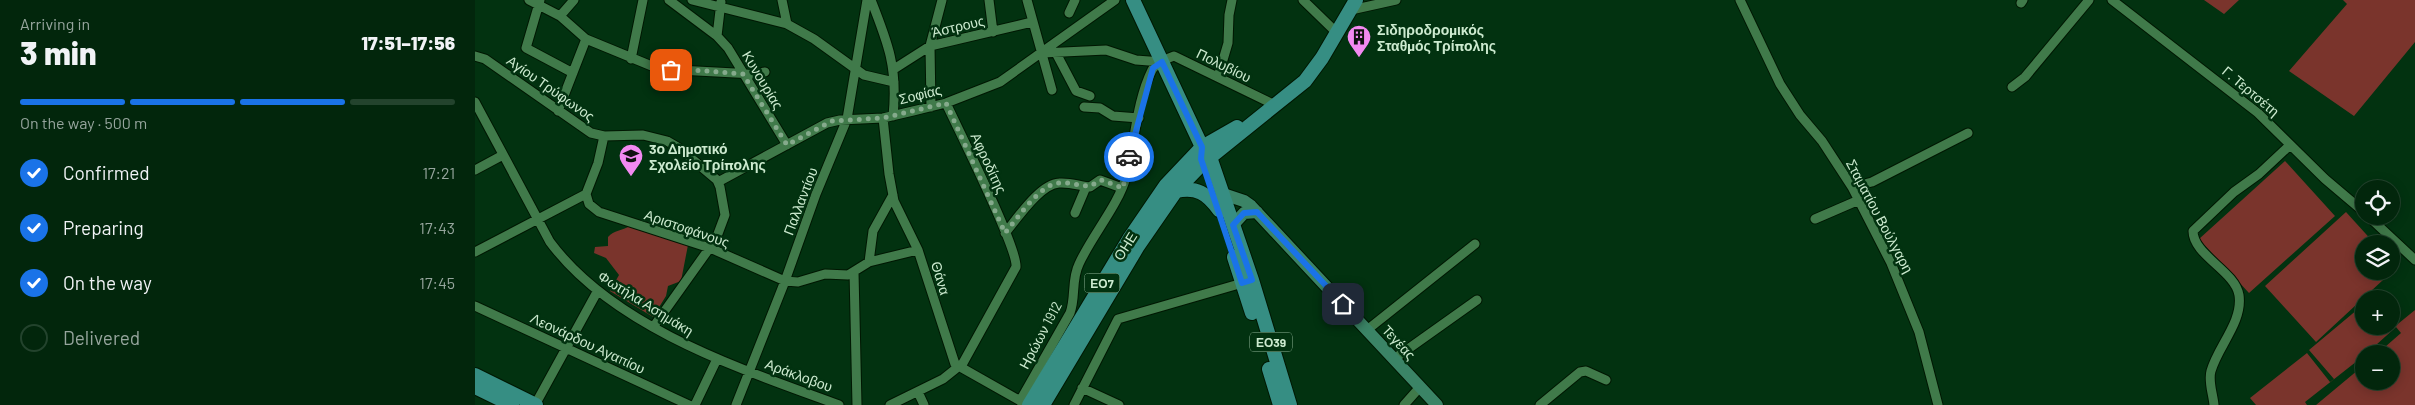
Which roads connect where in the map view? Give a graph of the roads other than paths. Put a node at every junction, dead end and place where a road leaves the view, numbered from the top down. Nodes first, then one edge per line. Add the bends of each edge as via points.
1 (529, 0) edge
2 (574, 0) edge
3 (643, 0) edge
4 (669, 0) edge
5 (692, 0) edge
6 (782, 0) edge
7 (867, 0) edge
8 (871, 0) edge
9 (942, 0) edge
10 (989, 0) edge
11 (1027, 0) edge
12 (1075, 0) edge
13 (1115, 0) edge
14 (1232, 0) edge
15 (1303, 0) edge
16 (1395, 0) edge
17 (1740, 0) edge
18 (2089, 0) edge
19 (2112, 0) edge
20 (539, 2) edge
21 (721, 3) edge
22 (1137, 3) edge
23 (1353, 5) edge
24 (1069, 13) dead end
25 (560, 16) junction
26 (1032, 22) junction
27 (787, 24) junction
28 (993, 32) junction
29 (1337, 33) junction
30 (717, 36) junction
31 (586, 39) junction
32 (930, 46) junction
33 (1041, 53) junction
34 (1056, 53) junction
35 (475, 56) edge
36 (631, 59) junction
37 (1162, 62) junction
38 (894, 69) junction
39 (856, 71) junction
40 (765, 72) dead end
41 (573, 73) junction
42 (743, 74) junction
43 (1218, 77) junction
44 (894, 82) junction
45 (2012, 87) dead end
46 (1052, 90) dead end
47 (1090, 96) dead end
48 (475, 102) edge
49 (946, 103) junction
50 (1275, 105) junction
51 (931, 107) junction
52 (1084, 107) dead end
53 (557, 111) junction
54 (888, 117) junction
55 (1139, 118) junction
56 (847, 119) junction
57 (1968, 133) dead end
58 (604, 136) junction
59 (787, 145) junction
60 (2290, 146) junction
61 (503, 155) junction
62 (1205, 155) junction
63 (475, 170) edge
64 (718, 182) junction
65 (1086, 186) junction
66 (1852, 187) junction
67 (1123, 188) junction
68 (1176, 191) junction
69 (586, 194) junction
70 (1223, 194) junction
71 (893, 196) junction
72 (1859, 200) junction
73 (2355, 204) edge
74 (1219, 210) junction
75 (1257, 212) junction
76 (1075, 213) dead end
77 (1815, 218) dead end
78 (537, 219) junction
79 (1233, 225) junction
80 (2378, 225) edge
81 (1005, 233) junction
82 (1475, 244) dead end
83 (710, 248) junction
84 (918, 250) junction
85 (475, 252) edge
86 (2415, 260) edge
87 (869, 262) junction
88 (854, 272) junction
89 (785, 281) junction
90 (1247, 281) junction
91 (597, 292) junction
92 (1477, 300) dead end
93 (475, 306) edge
94 (654, 326) junction
95 (1367, 330) junction
96 (567, 348) junction
97 (717, 359) junction
98 (1394, 359) junction
99 (959, 368) junction
100 (749, 372) junction
101 (475, 376) edge
102 (1606, 380) dead end
103 (475, 387) edge
104 (1420, 387) junction
105 (1082, 388) junction
106 (918, 392) junction
107 (1026, 404) edge
108 (512, 405) edge
109 (535, 405) edge
110 (689, 405) edge
111 (695, 405) edge
112 (736, 405) edge
113 (839, 405) edge
114 (857, 405) edge
115 (890, 405) edge
116 (924, 405) edge
117 (1043, 405) edge
118 (1074, 405) edge
119 (1119, 405) edge
120 (1280, 405) edge
121 (1290, 405) edge
122 (1404, 405) edge
123 (1437, 405) edge
124 (1540, 405) edge
125 (1938, 405) edge
126 (2214, 405) edge

1 - 20 street
2 - 25 street
3 - 36 street
4 - 30 street, Κυνουρίας
5 - 21 street
6 - 27 street
7 - 39 street, Παλλαντίου
8 - 38 street, Θάνα
9 - 32 street
10 - 28 street
11 - 26 street
12 - 24 street
13 - 33 street, Σοφίας
14 - 43 street via 1227,43
15 - 29 street
16 - 23 street
17 - 66 street, Σταματίου Βούλγαρη via 1780,84
18 - 45 street via 2025,77
19 - 60 street, Γ. Τερτσέτη via 2246,103
20 - 25 street
20 - 41 street via 526,48
21 - 27 street
21 - 30 street
22 - 37 main road, ΕΟ39
23 - 29 main road, ΕΟ7
25 - 31 street
26 - 28 street, Άστρους
26 - 33 street
27 - 39 street
28 - 32 street, Άστρους
29 - 50 main road, ΕΟ7 via 1305,81
30 - 42 street, Κυνουρίας
31 - 36 street
31 - 41 street
32 - 38 street, Άστρους
32 - 51 street
33 - 34 street
33 - 46 street
33 - 49 street, Σοφίας via 1000,82
34 - 37 street via 1106,50 1136,60
34 - 47 street via 1076,91
35 - 53 street, Αγίου Τρύφωνος via 485,59
36 - 42 street via 659,70
37 - 43 street, Πολυβίου via 1174,56
37 - 55 street, Ηρώων 1912 via 1153,68
37 - 62 main road, ΕΟ39
38 - 44 street, Θάνα
39 - 44 street
39 - 56 street, Παλλαντίου
40 - 42 street
41 - 53 street
42 - 59 street, Κυνουρίας
43 - 50 street, Πολυβίου
44 - 54 street, Θάνα
48 - 61 street, Φωτήλα Ασημάκη
49 - 51 street, Σοφίας
49 - 81 street, Αφροδίτης
50 - 62 main road, ΕΟ7
51 - 54 street, Σοφίας
52 - 55 street via 1100,108 1113,116
53 - 58 street, Αγίου Τρύφωνος via 591,133
54 - 56 street, Σοφίας
54 - 71 street, Θάνα
55 - 67 street, Ηρώων 1912
56 - 59 street, Σοφίας via 827,123
56 - 89 street, Παλλαντίου
57 - 66 street via 1872,182
58 - 64 street, Αγίου Τρύφωνος via 643,135 667,141
58 - 69 street
59 - 64 street, Σοφίας
60 - 73 street, Γ. Τερτσέτη
60 - 126 street via 2193,231 2196,244 2236,286 2239,298 2235,320 2211,372
61 - 63 street
61 - 78 street, Φωτήλα Ασημάκη
62 - 68 main road, ΟΗΕ / ΕΟ7
62 - 70 main road, ΕΟ39
62 - 74 main road, ΕΟ39
62 - 107 main road, ΟΗΕ / ΕΟ7 via 1166,185
64 - 83 street via 725,215
65 - 67 street via 1101,180
65 - 76 street
65 - 81 street via 1066,182 1051,184
66 - 72 street, Σταματίου Βούλγαρη
67 - 107 street, Ηρώων 1912 via 1078,266 1070,313
68 - 74 main road via 1192,189 1202,192
68 - 117 main road, ΟΗΕ / ΕΟ7 via 1138,246
69 - 78 street
69 - 83 street, Αριστοφάνους via 589,204 599,212
70 - 75 main road, Τεγέας via 1244,201
70 - 79 main road, ΕΟ39
71 - 84 street, Θάνα
71 - 87 street via 873,231
72 - 77 street
72 - 125 street, Σταματίου Βούλγαρη via 1910,308
74 - 90 main road, ΕΟ39
75 - 79 main road via 1244,213
75 - 95 main road, Τεγέας
78 - 85 street
78 - 91 street, Φωτήλα Ασημάκη via 560,256
79 - 90 main road, ΕΟ39
80 - 86 street
81 - 99 street, Αφροδίτης via 1016,260 1015,272
82 - 95 street
83 - 89 street, Αριστοφάνους
83 - 94 street
84 - 87 street
84 - 99 street, Θάνα via 950,352
87 - 88 street
88 - 89 street via 848,275 825,274 798,282
88 - 114 street
89 - 100 street, Παλλαντίου
90 - 105 street via 1121,317 1115,322
90 - 120 main road, ΕΟ39
90 - 121 main road, ΕΟ39
91 - 94 street, Φωτήλα Ασημάκη
91 - 96 street
92 - 98 street
93 - 96 street, Λεονάρδου Αγαπίου
94 - 97 street, Φωτήλα Ασημάκη
95 - 98 main road, Τεγέας
96 - 109 street
96 - 110 street, Λεονάρδου Αγαπίου
97 - 100 street, Φωτήλα Ασημάκη
97 - 111 street
98 - 104 main road, Τεγέας
99 - 106 street
99 - 107 street
100 - 112 street, Παλλαντίου
100 - 113 street, Αράκλοβου
101 - 109 main road
102 - 124 street via 1590,372 1580,372
103 - 108 main road
104 - 122 street
104 - 123 main road, Τεγέας
105 - 118 street
105 - 119 street
106 - 115 street
106 - 116 street

